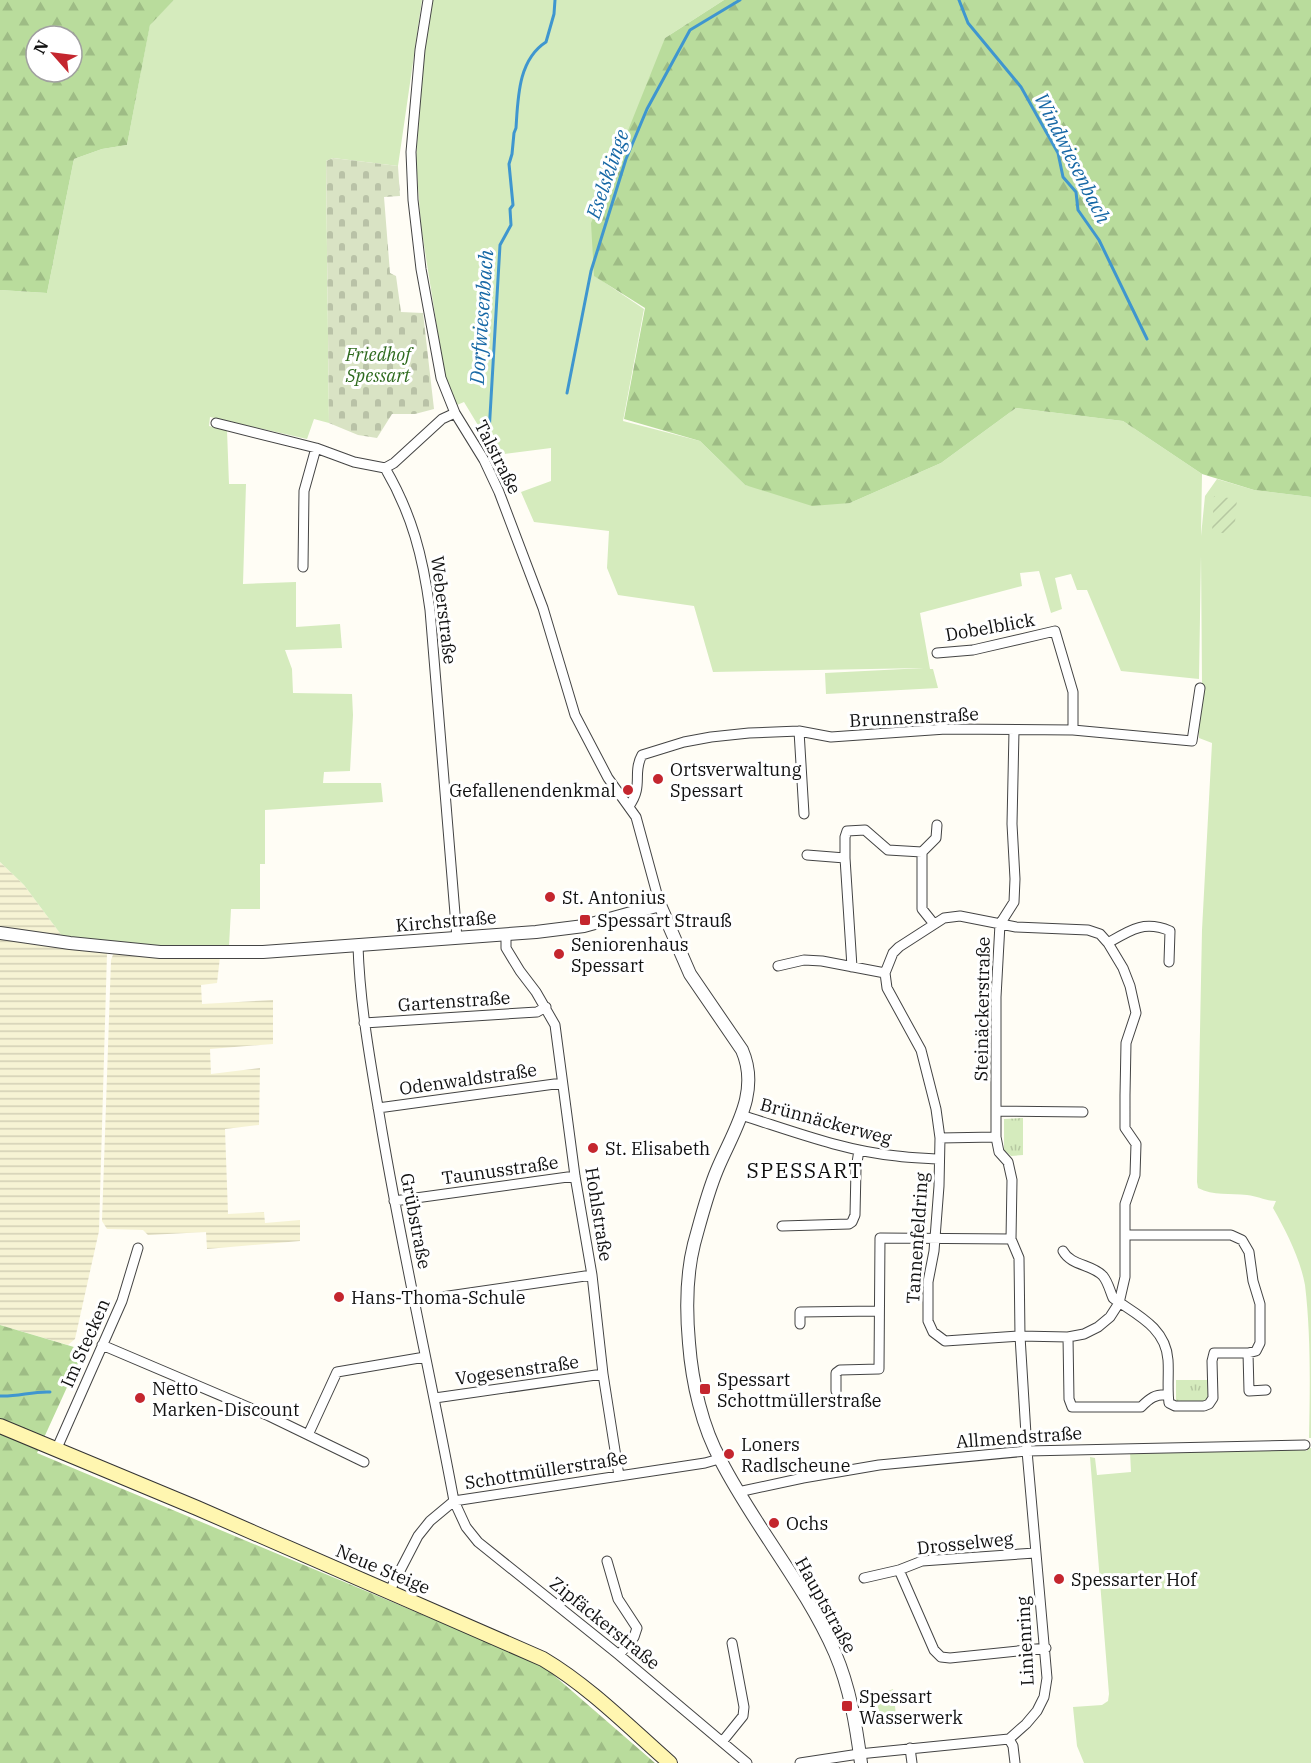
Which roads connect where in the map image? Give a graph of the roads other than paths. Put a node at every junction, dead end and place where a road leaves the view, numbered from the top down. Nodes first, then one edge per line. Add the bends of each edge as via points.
1 (428, 0) edge
2 (455, 413) junction
3 (216, 423) dead end
4 (316, 448) junction
5 (385, 468) junction
6 (303, 567) dead end
7 (937, 653) dead end
8 (1200, 688) dead end
9 (1072, 730) junction
10 (799, 731) junction
11 (1014, 731) junction
12 (629, 806) junction
13 (804, 814) dead end
14 (937, 825) dead end
15 (922, 852) junction
16 (807, 855) dead end
17 (845, 858) junction
18 (660, 905) junction
19 (934, 924) junction
20 (1000, 924) junction
21 (0, 933) edge
22 (506, 934) junction
23 (457, 938) junction
24 (1108, 943) junction
25 (358, 946) junction
26 (1169, 962) dead end
27 (778, 966) dead end
28 (852, 967) junction
29 (885, 973) junction
30 (546, 1007) junction
31 (364, 1023) junction
32 (562, 1083) junction
33 (378, 1108) junction
34 (997, 1111) junction
35 (1083, 1112) dead end
36 (741, 1115) junction
37 (996, 1137) junction
38 (940, 1138) junction
39 (859, 1149) junction
40 (938, 1159) junction
41 (575, 1176) junction
42 (394, 1201) junction
43 (782, 1226) dead end
44 (1125, 1236) junction
45 (935, 1238) junction
46 (1011, 1239) junction
47 (138, 1248) dead end
48 (1063, 1251) dead end
49 (592, 1275) junction
50 (414, 1301) junction
51 (1119, 1303) junction
52 (878, 1311) junction
53 (800, 1324) dead end
54 (1020, 1336) junction
55 (1068, 1337) junction
56 (102, 1345) junction
57 (1248, 1353) junction
58 (425, 1357) junction
59 (603, 1374) junction
60 (1266, 1390) dead end
61 (836, 1391) dead end
62 (1168, 1395) junction
63 (435, 1398) junction
64 (0, 1426) edge
65 (309, 1434) junction
66 (1305, 1445) dead end
67 (57, 1448) junction
68 (1027, 1451) junction
69 (719, 1459) junction
70 (364, 1462) dead end
71 (619, 1476) junction
72 (738, 1492) junction
73 (454, 1501) junction
74 (1035, 1553) junction
75 (607, 1562) dead end
76 (899, 1570) junction
77 (864, 1578) dead end
78 (389, 1592) junction
79 (732, 1643) dead end
80 (1046, 1648) junction
81 (619, 1655) junction
82 (1009, 1739) junction
83 (722, 1742) junction
84 (910, 1748) junction
85 (860, 1758) edge
86 (670, 1763) edge
87 (747, 1763) edge
88 (800, 1763) edge
89 (912, 1763) edge
90 (1015, 1763) edge

1 - 2 street, Talstraße via 411,152 413,200 441,378
2 - 5 street via 442,419
2 - 12 street, Talstraße via 499,492 543,608 574,715 608,778
3 - 4 street
4 - 5 street
4 - 6 street via 304,491
5 - 23 street, Weberstraße via 400,493 418,540 425,573
7 - 9 street, Dobelblick via 973,650 1055,631 1073,692
8 - 9 street, Brunnenstraße via 1192,741
9 - 11 street, Brunnenstraße
10 - 11 street, Brunnenstraße via 831,737 946,729
10 - 12 street, Brunnenstraße via 711,737 642,755 637,763 636,796
10 - 13 street
11 - 20 street, Steinäckerstraße via 1014,902
12 - 18 street, Talstraße via 639,825
14 - 15 street via 936,838
15 - 17 street via 888,850 865,830 851,829 845,837
15 - 19 street via 922,909
16 - 17 street
17 - 28 street
18 - 22 street, Kirchstraße via 584,926
18 - 36 street, Hauptstraße via 690,974 737,1040 747,1061 750,1086
19 - 20 street via 960,916
19 - 29 street via 899,946
20 - 24 street via 1088,930 1100,934
20 - 34 street, Steinäckerstraße
21 - 25 street, Kirchstraße via 160,952 231,953
22 - 23 street, Kirchstraße
22 - 30 street, Hohlstraße via 506,948
23 - 25 street, Kirchstraße
24 - 26 street via 1131,929 1160,927 1170,931
24 - 44 street, Tannenfeldring via 1123,968 1136,1013 1126,1043 1125,1128 1136,1144 1136,1154 1135,1175 1125,1204
25 - 31 street, Grübstraße
27 - 28 street via 804,960
28 - 29 street
29 - 38 street, Tannenfeldring via 887,988 921,1050
30 - 31 street, Gartenstraße via 537,1012
30 - 32 street, Hohlstraße via 555,1025
31 - 33 street, Grübstraße
32 - 33 street, Odenwaldstraße
32 - 41 street, Hohlstraße
33 - 42 street, Grübstraße
34 - 35 street
34 - 37 street, Steinäckerstraße
36 - 39 street, Brünnäckerweg
36 - 69 street, Hauptstraße via 711,1186 693,1247 687,1307 696,1386
37 - 38 street
37 - 46 street, Steinäckerstraße via 1012,1180
38 - 40 street, Tannenfeldring
39 - 40 street, Brünnäckerweg
39 - 43 street via 852,1222
40 - 45 street, Tannenfeldring
41 - 42 street, Taunusstraße
41 - 49 street, Hohlstraße
42 - 50 street, Grübstraße
44 - 51 street, Tannenfeldring via 1125,1277
44 - 57 street via 1231,1235 1242,1239 1249,1252 1260,1304 1260,1343 1256,1351
45 - 46 street
45 - 52 street via 880,1238
45 - 54 street, Tannenfeldring via 928,1282 928,1321 933,1332 945,1341
46 - 54 street, Steinäckerstraße via 1019,1258
47 - 56 street, Im Stecken via 122,1301
48 - 51 street via 1067,1258 1102,1274
49 - 50 street
49 - 59 street, Hohlstraße
50 - 58 street, Grübstraße
51 - 55 street, Tannenfeldring via 1098,1327
51 - 62 street via 1137,1312 1162,1340 1168,1356
52 - 53 street via 800,1312
52 - 61 street via 879,1370 840,1370 836,1373
54 - 55 street, Tannenfeldring
54 - 68 street, Steinäckerstraße
55 - 62 street via 1072,1407 1141,1407 1157,1395
56 - 65 street
56 - 67 street, Im Stecken
57 - 60 street via 1249,1391
57 - 62 street via 1214,1353 1213,1398 1209,1404 1175,1406 1169,1403
58 - 63 street, Grübstraße
58 - 65 street via 337,1372
59 - 63 street, Vogesenstraße
59 - 71 street, Hohlstraße
63 - 73 street, Grübstraße
64 - 67 main road, Neue Steige
65 - 70 street
66 - 68 street, Allmendstraße
67 - 78 main road, Neue Steige
68 - 72 street, Allmendstraße via 879,1465
68 - 74 street, Linienring
69 - 71 street, Schottmüllerstraße
69 - 72 street, Hauptstraße
71 - 73 street, Schottmüllerstraße
72 - 85 street, Hauptstraße via 834,1652 848,1688
73 - 78 street, Schottmüllerstraße via 418,1536
73 - 81 street, Zipfäckerstraße via 478,1542
74 - 76 street, Drosselweg via 922,1561
74 - 80 street, Linienring
75 - 81 street via 618,1599 637,1628
76 - 77 street, Drosselweg
76 - 80 street via 934,1650 941,1657
78 - 86 main road, Neue Steige via 566,1673
79 - 83 street via 744,1707 743,1716
80 - 82 street, Linienring via 1044,1696 1037,1711
81 - 83 street, Zipfäckerstraße
82 - 84 street
82 - 90 street
83 - 87 street, Zipfäckerstraße
84 - 85 street
84 - 89 street
85 - 88 street

